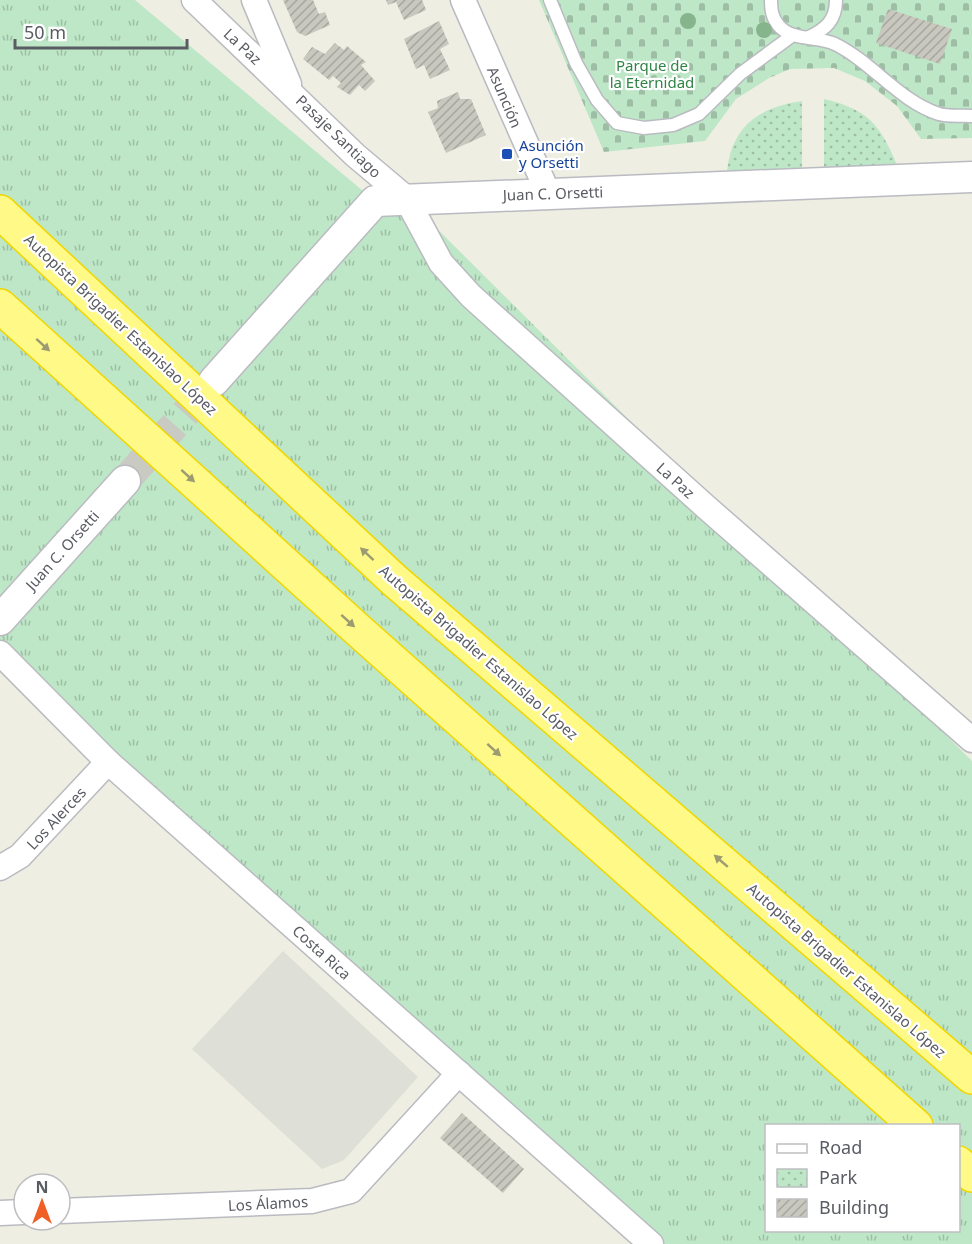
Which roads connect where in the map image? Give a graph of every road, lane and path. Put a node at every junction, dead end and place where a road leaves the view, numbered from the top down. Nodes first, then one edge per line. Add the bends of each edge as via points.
1 (194, 0) edge
2 (254, 0) edge
3 (463, 0) edge
4 (550, 0) edge
5 (771, 0) edge
6 (836, 0) edge
7 (793, 35) junction
8 (809, 37) junction
9 (293, 93) junction
10 (972, 116) edge
11 (972, 177) edge
12 (548, 193) junction
13 (406, 198) junction
14 (0, 212) edge
15 (0, 306) edge
16 (214, 381) tunnel mouth
17 (125, 481) tunnel mouth
18 (0, 620) edge
19 (0, 653) edge
20 (972, 740) edge
21 (108, 762) junction
22 (0, 868) edge
23 (459, 1073) junction
24 (972, 1077) edge
25 (915, 1124) edge
26 (960, 1165) edge
27 (972, 1175) edge
28 (72, 1210) edge
29 (651, 1244) edge

1 - 9 street, La Paz
2 - 9 street, Pasaje Santiago
3 - 12 street, Asunción
4 - 7 lane via 576,63 597,100 617,123 644,128 673,125 699,114 740,74
5 - 7 lane via 771,13 780,27
6 - 8 lane via 834,18 824,30
7 - 8 lane
8 - 10 lane via 827,40 858,55 898,92 940,114
9 - 13 street, Pasaje Santiago via 355,155
11 - 12 street, Juan C. Orsetti
12 - 13 street, Juan C. Orsetti
13 - 16 street, Juan C. Orsetti via 375,201
13 - 20 street, La Paz via 441,263 471,296
24 -> 14 highway, Autopista Brigadier Estanislao López via 394,580
15 -> 25 highway
17 - 18 street, Juan C. Orsetti
19 - 21 street, Costa Rica
21 - 22 street, Los Alerces via 20,856
21 - 23 street, Costa Rica
23 - 28 street, Los Álamos via 351,1191 312,1201
23 - 29 street, Costa Rica
26 - 27 highway

